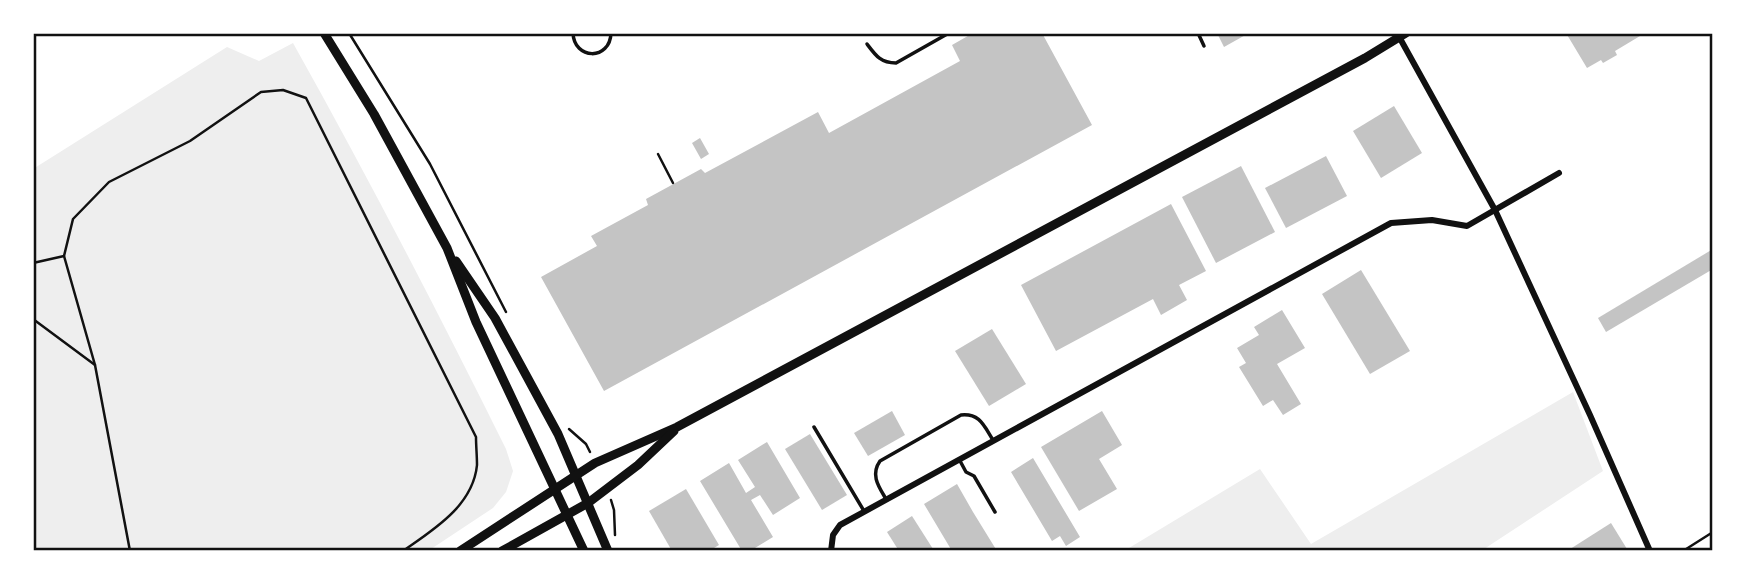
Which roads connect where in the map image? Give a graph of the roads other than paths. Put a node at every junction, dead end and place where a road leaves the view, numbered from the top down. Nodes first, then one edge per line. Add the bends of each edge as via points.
1 (324, 33) edge
2 (573, 33) edge
3 (611, 33) edge
4 (949, 33) edge
5 (1198, 33) edge
6 (1397, 33) edge
7 (1406, 33) edge
8 (867, 44) dead end
9 (1205, 46) dead end
10 (1559, 173) dead end
11 (1495, 210) junction
12 (447, 248) junction
13 (677, 427) junction
14 (814, 427) dead end
15 (993, 441) junction
16 (960, 459) junction
17 (575, 475) junction
18 (555, 490) junction
19 (886, 499) junction
20 (588, 503) junction
21 (864, 511) junction
22 (995, 512) dead end
23 (567, 515) junction
24 (460, 551) edge
25 (502, 551) edge
26 (584, 551) edge
27 (608, 551) edge
28 (831, 551) edge
29 (1650, 551) edge

1 - 12 main road
2 - 3 lane via 579,50 591,54 603,51
4 - 8 lane via 895,63 877,57
5 - 9 lane
6 - 11 street
7 - 13 main road
10 - 11 street
11 - 15 street via 1467,226 1432,220 1391,223
11 - 29 street
12 - 17 main road via 495,318
12 - 18 main road via 476,322
13 - 17 main road
13 - 20 main road via 638,465
14 - 21 lane
15 - 16 street
15 - 19 lane via 975,416 961,415 880,461 875,473
16 - 19 street
16 - 22 lane
17 - 18 main road
17 - 20 main road
18 - 23 main road
18 - 24 main road
19 - 21 street
20 - 23 main road
20 - 27 main road
21 - 28 street via 840,524
23 - 25 main road
23 - 26 main road

